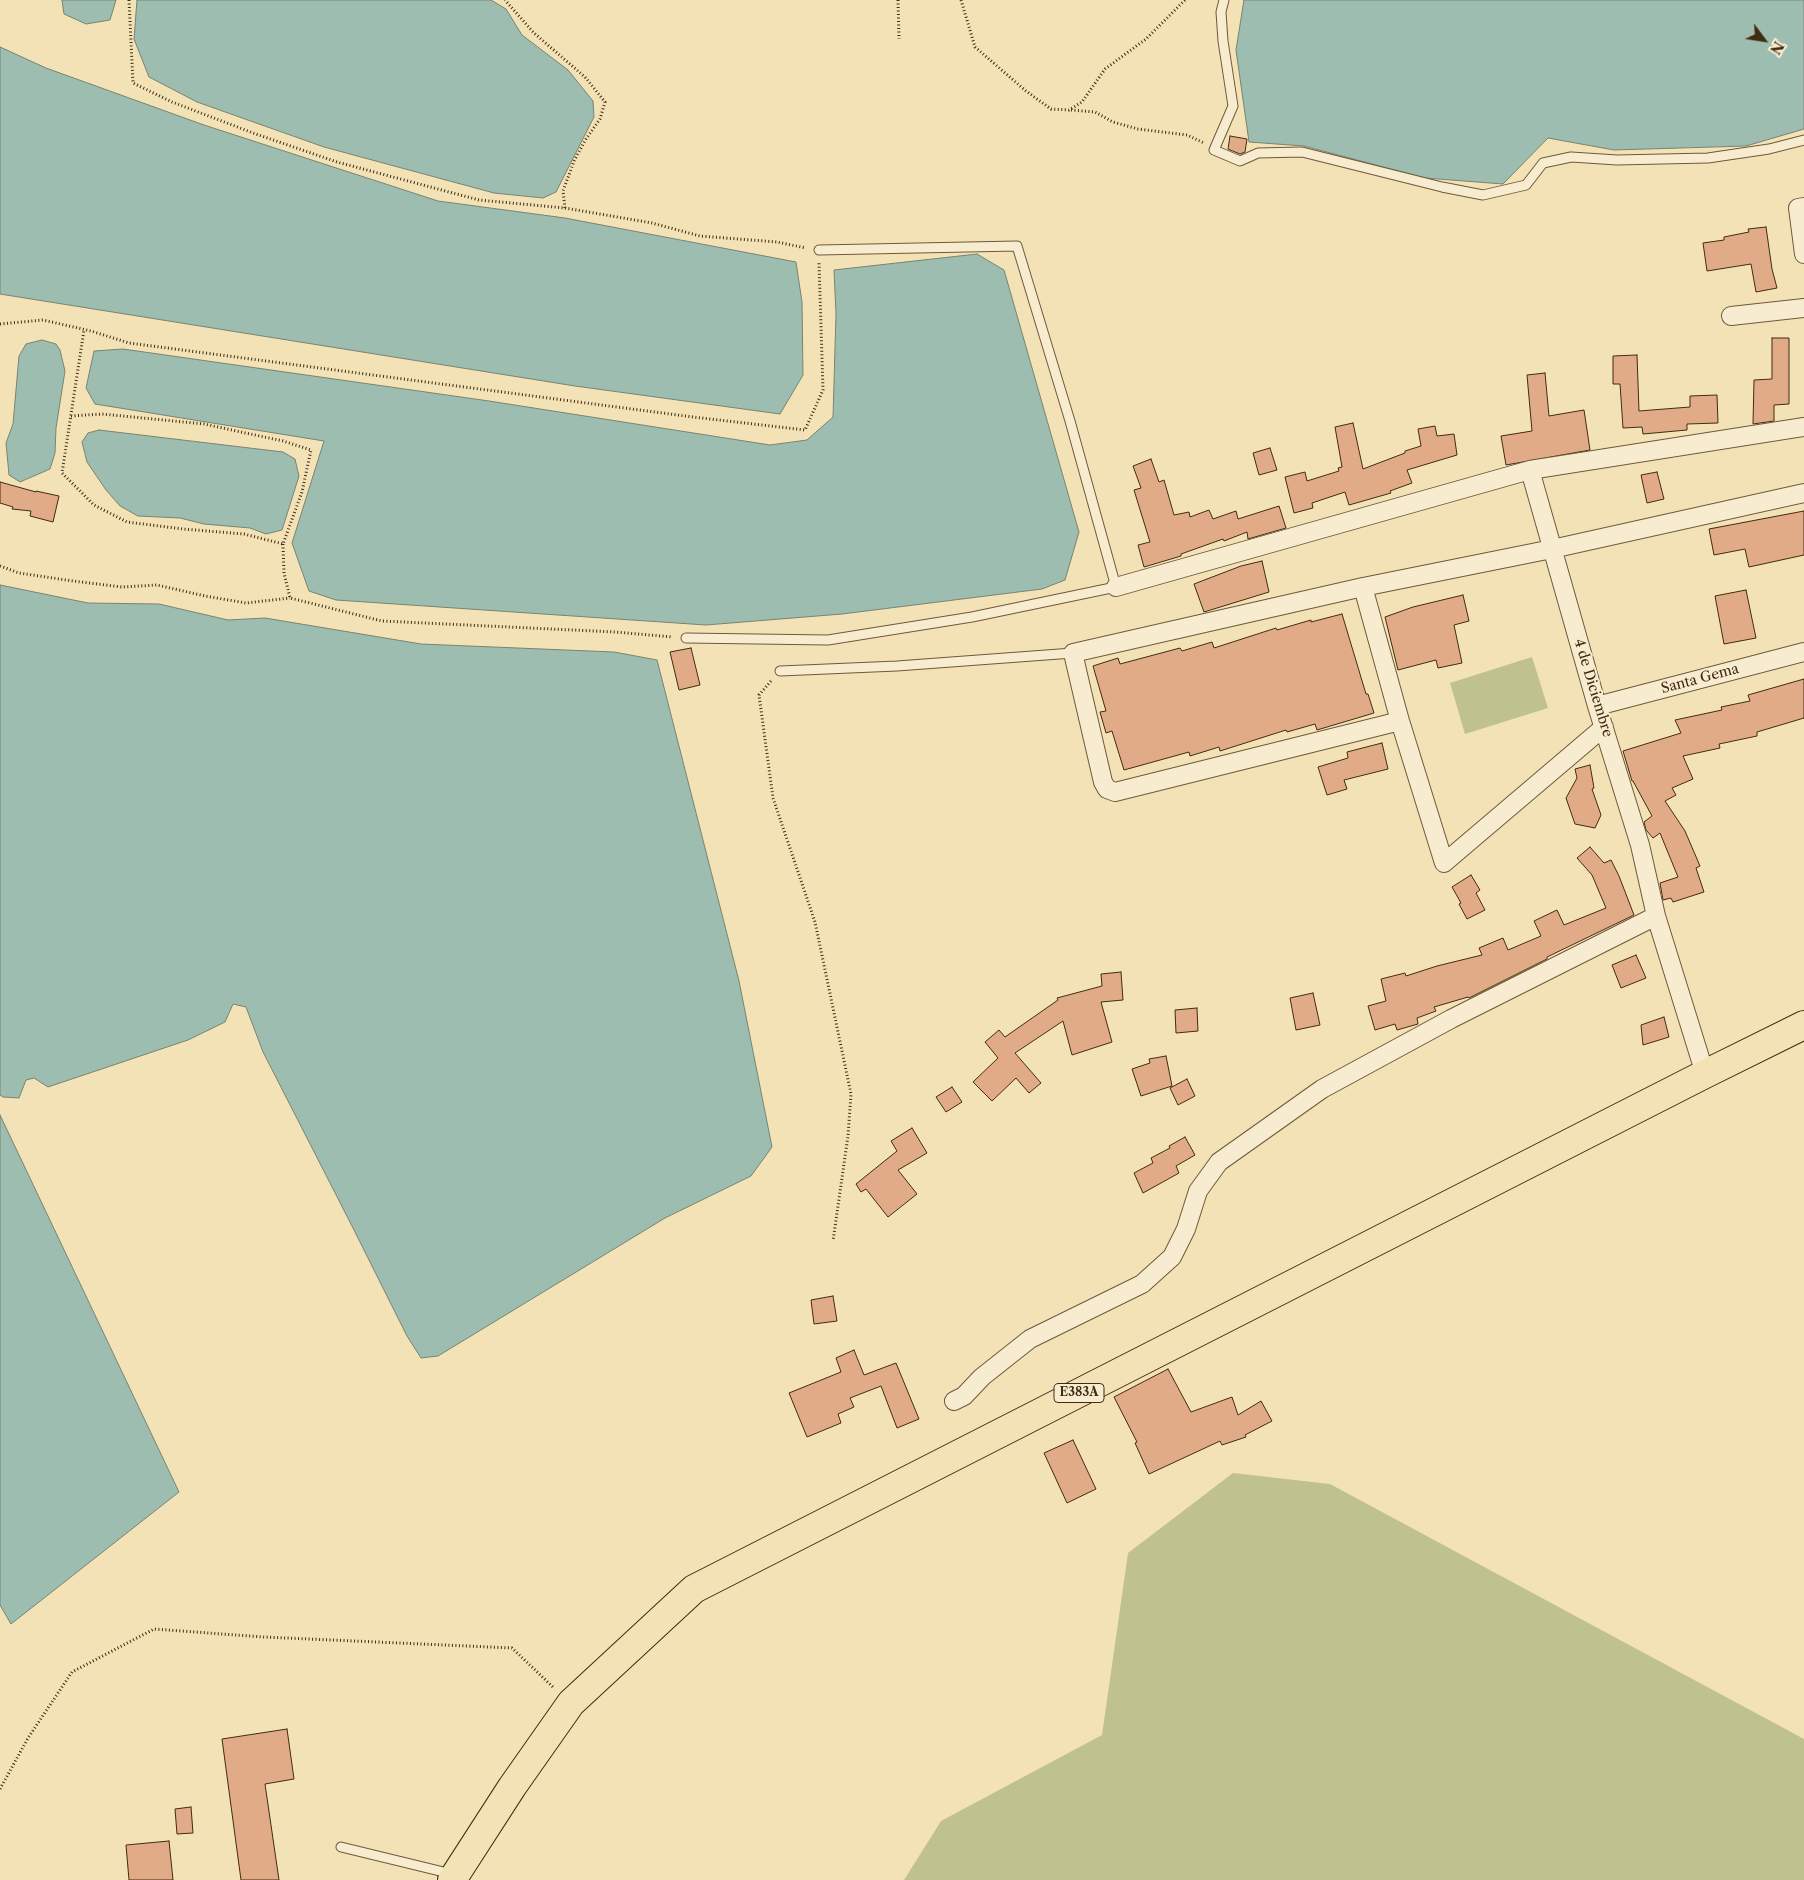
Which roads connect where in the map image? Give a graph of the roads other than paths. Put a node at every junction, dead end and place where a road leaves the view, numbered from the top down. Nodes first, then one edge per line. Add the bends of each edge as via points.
1 (1224, 0) edge
2 (1804, 140) edge
3 (1804, 207) edge
4 (819, 250) road end
5 (1804, 254) edge
6 (1804, 308) edge
7 (1731, 316) dead end
8 (1804, 427) edge
9 (1530, 470) junction
10 (1804, 493) edge
11 (1552, 549) junction
12 (1116, 587) junction
13 (1362, 587) junction
14 (686, 638) road end
15 (1804, 652) edge
16 (1072, 653) junction
17 (780, 671) road end
18 (1597, 706) junction
19 (1400, 721) junction
20 (1604, 727) junction
21 (1656, 916) junction
22 (1804, 1026) edge
23 (1705, 1074) junction
24 (954, 1401) dead end
25 (341, 1847) dead end
26 (453, 1877) edge

1 - 2 lane via 1222,41 1232,106 1214,150 1240,161 1258,153 1302,152 1483,195 1526,185 1543,163 1571,157 1617,160 1708,158
3 - 5 street via 1798,208
4 - 12 lane via 1017,246
6 - 7 street
8 - 9 street
9 - 11 street, 4 de Diciembre
9 - 12 street
10 - 11 street
11 - 13 street
11 - 18 street, 4 de Diciembre
12 - 14 lane via 972,617 828,640
13 - 16 street
13 - 19 street
15 - 18 street, Santa Gema
16 - 17 lane
16 - 19 street via 1103,782 1107,789 1115,792
18 - 20 street, 4 de Diciembre
19 - 20 street via 1444,863
20 - 21 street, 4 de Diciembre via 1640,845
21 - 23 street, 4 de Diciembre
21 - 24 street via 1451,1019 1322,1089 1219,1162 1198,1191 1186,1229 1172,1257 1142,1284 1030,1339
22 - 23 main road, E383A
23 - 26 main road, E383A via 694,1589 571,1703
25 - 26 lane

